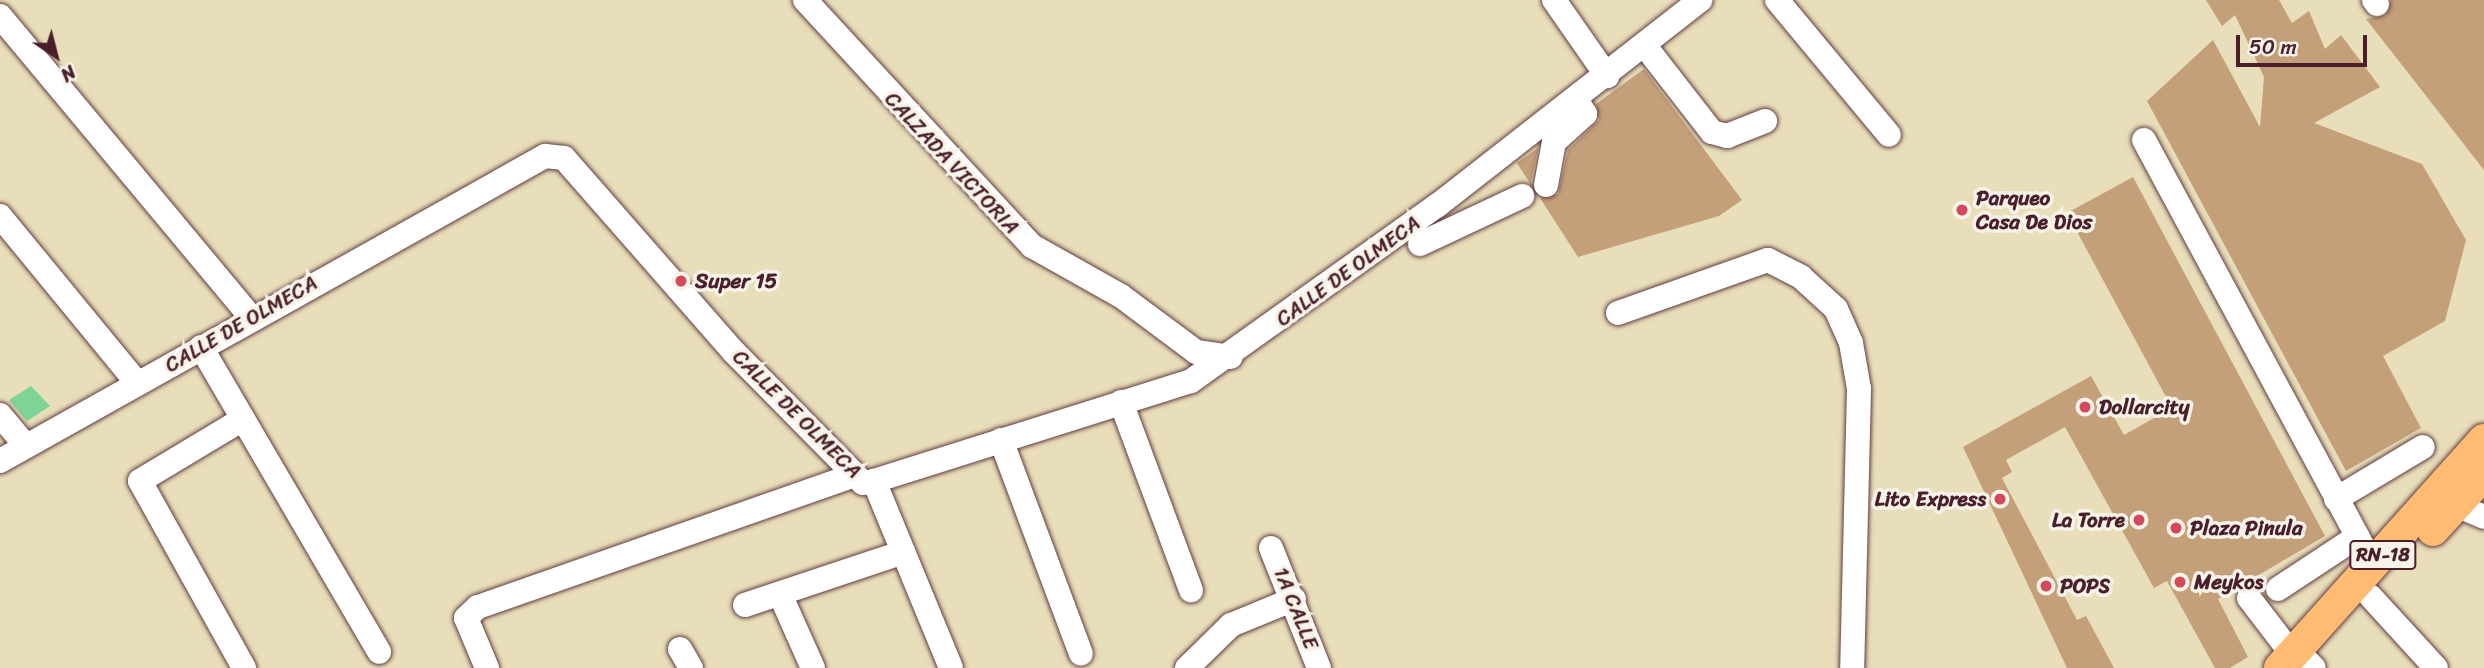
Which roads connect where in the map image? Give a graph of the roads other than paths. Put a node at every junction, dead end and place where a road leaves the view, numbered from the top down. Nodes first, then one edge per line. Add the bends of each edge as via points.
1 (805, 0) edge
2 (1554, 0) edge
3 (1700, 0) edge
4 (1777, 0) edge
5 (0, 16) edge
6 (1645, 46) junction
7 (1606, 76) junction
8 (1576, 99) junction
9 (1765, 121) dead end
10 (1889, 135) dead end
11 (2144, 140) dead end
12 (1546, 185) dead end
13 (1522, 195) dead end
14 (1438, 205) junction
15 (0, 216) edge
16 (1454, 229) junction
17 (1420, 244) dead end
18 (1618, 313) dead end
19 (252, 318) junction
20 (201, 347) junction
21 (1231, 357) junction
22 (137, 383) junction
23 (1126, 413) junction
24 (0, 415) edge
25 (243, 419) junction
26 (2484, 440) edge
27 (26, 446) junction
28 (2423, 447) dead end
29 (1003, 449) junction
30 (0, 461) edge
31 (2484, 474) edge
32 (871, 486) junction
33 (2336, 499) junction
34 (2470, 511) edge
35 (2357, 537) junction
36 (1271, 548) dead end
37 (904, 552) junction
38 (2373, 565) junction
39 (2278, 589) dead end
40 (1191, 590) dead end
41 (780, 594) junction
42 (2371, 597) junction
43 (2249, 598) dead end
44 (1294, 599) junction
45 (745, 605) dead end
46 (379, 652) dead end
47 (1081, 654) dead end
48 (2299, 664) edge
49 (244, 668) edge
50 (487, 668) edge
51 (813, 668) edge
52 (951, 668) edge
53 (1188, 668) edge
54 (1319, 668) edge
55 (1852, 668) edge
56 (2436, 668) edge

1 - 21 street, CALZADA VICTORIA via 1032,246 1121,296 1196,352
2 - 7 street
3 - 6 street, CALLE DE OLMECA
4 - 10 street
5 - 19 street
6 - 7 street, CALLE DE OLMECA
6 - 9 street via 1712,132 1727,136
7 - 8 street, CALLE DE OLMECA
8 - 12 street via 1585,114 1554,142
8 - 14 street, CALLE DE OLMECA
11 - 33 street
13 - 16 street
14 - 16 street
14 - 21 street, CALLE DE OLMECA
15 - 22 street
16 - 17 street
18 - 55 street via 1768,260 1801,277 1836,309 1852,342 1859,389
19 - 20 street, CALLE DE OLMECA
19 - 32 street, CALLE DE OLMECA via 524,163 564,158 733,351
20 - 22 street, CALLE DE OLMECA
20 - 25 street
21 - 23 street, CALLE DE OLMECA
22 - 27 street, CALLE DE OLMECA
23 - 29 street, CALLE DE OLMECA
23 - 40 street
24 - 27 street
25 - 46 street
25 - 49 street via 140,481
26 - 38 main road, RN-18
27 - 30 street, CALLE DE OLMECA
28 - 33 street
29 - 32 street, CALLE DE OLMECA
29 - 47 street
31 - 34 main road, RN-18
32 - 37 street
32 - 50 street via 478,607 466,618
33 - 35 street
34 - 42 main road, RN-18
35 - 38 street
35 - 39 street
36 - 44 street, 1A CALLE
37 - 41 street
37 - 52 street
38 - 48 main road, RN-18
41 - 45 street
41 - 51 street
42 - 48 main road, RN-18
42 - 56 street
43 - 48 street
44 - 53 street via 1231,625
44 - 54 street, 1A CALLE

